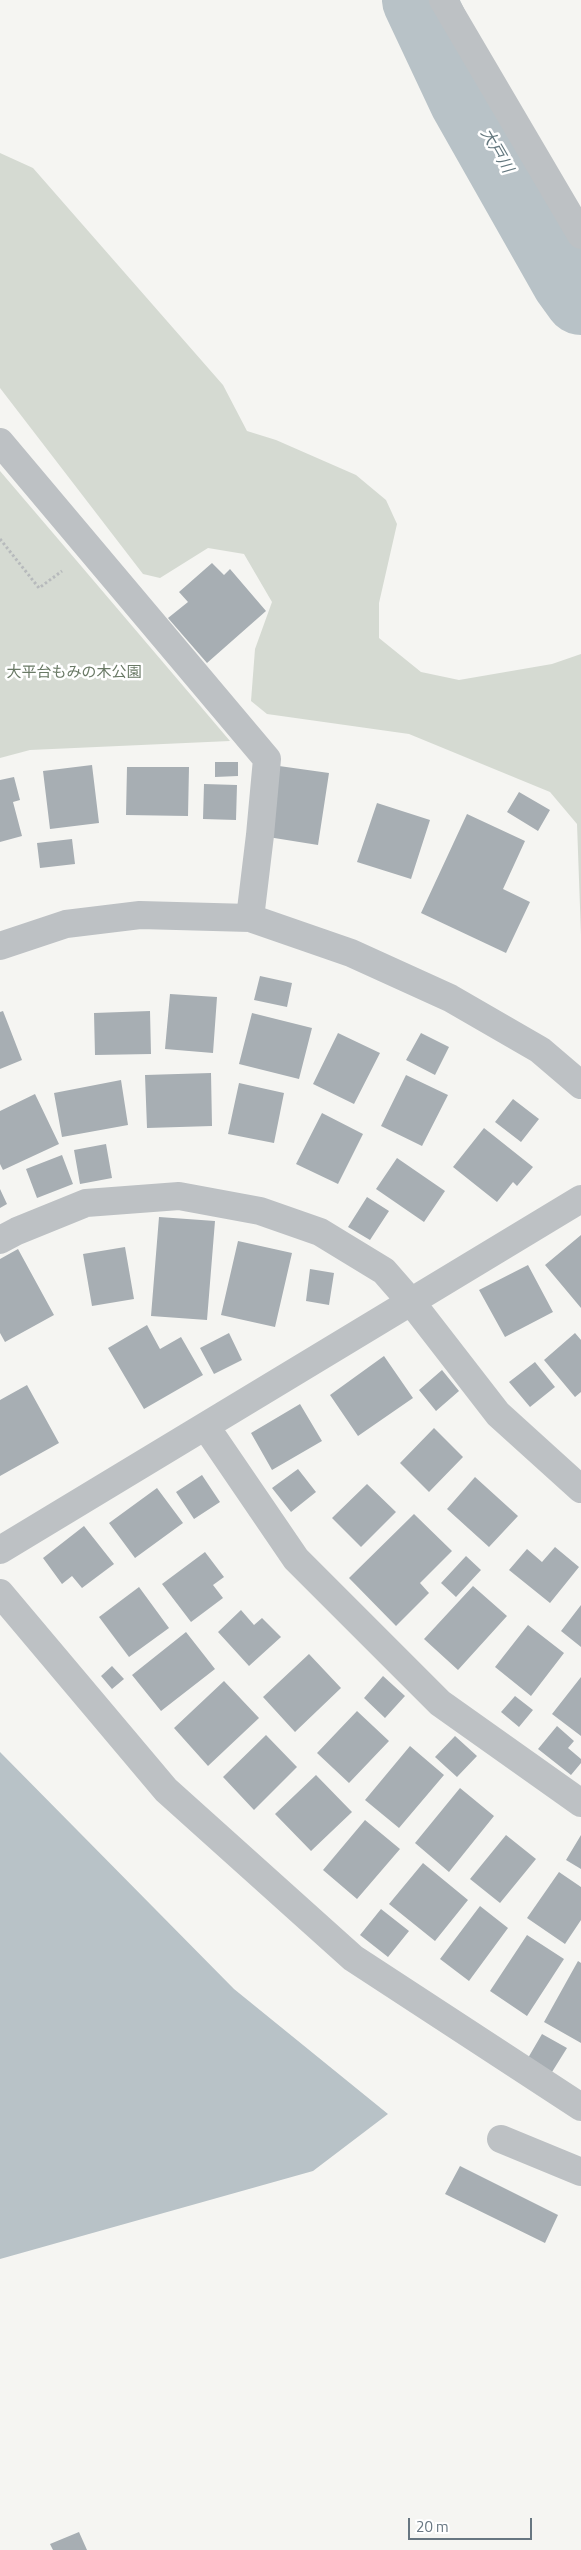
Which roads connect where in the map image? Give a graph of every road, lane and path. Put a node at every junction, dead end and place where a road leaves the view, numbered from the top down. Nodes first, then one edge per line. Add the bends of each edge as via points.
1 (443, 0) edge
2 (581, 235) edge
3 (0, 442) edge
4 (0, 538) edge
5 (69, 566) dead end
6 (250, 918) junction
7 (0, 946) edge
8 (581, 1085) edge
9 (581, 1199) edge
10 (0, 1240) edge
11 (412, 1303) junction
12 (206, 1427) junction
13 (581, 1489) edge
14 (0, 1550) edge
15 (0, 1593) edge
16 (581, 1803) edge
17 (581, 2107) edge
18 (501, 2139) dead end
19 (581, 2172) edge

1 - 2 street
3 - 6 street via 267,759
4 - 5 path via 39,588
6 - 7 street via 140,915 66,924
6 - 8 street via 351,953 450,998 540,1050
9 - 11 street
10 - 11 street via 86,1203 179,1196 260,1212 320,1232 384,1271
11 - 12 street
11 - 13 street via 498,1414
12 - 14 street
12 - 16 street via 296,1559 440,1703
15 - 17 street via 166,1790 353,1958
18 - 19 street

